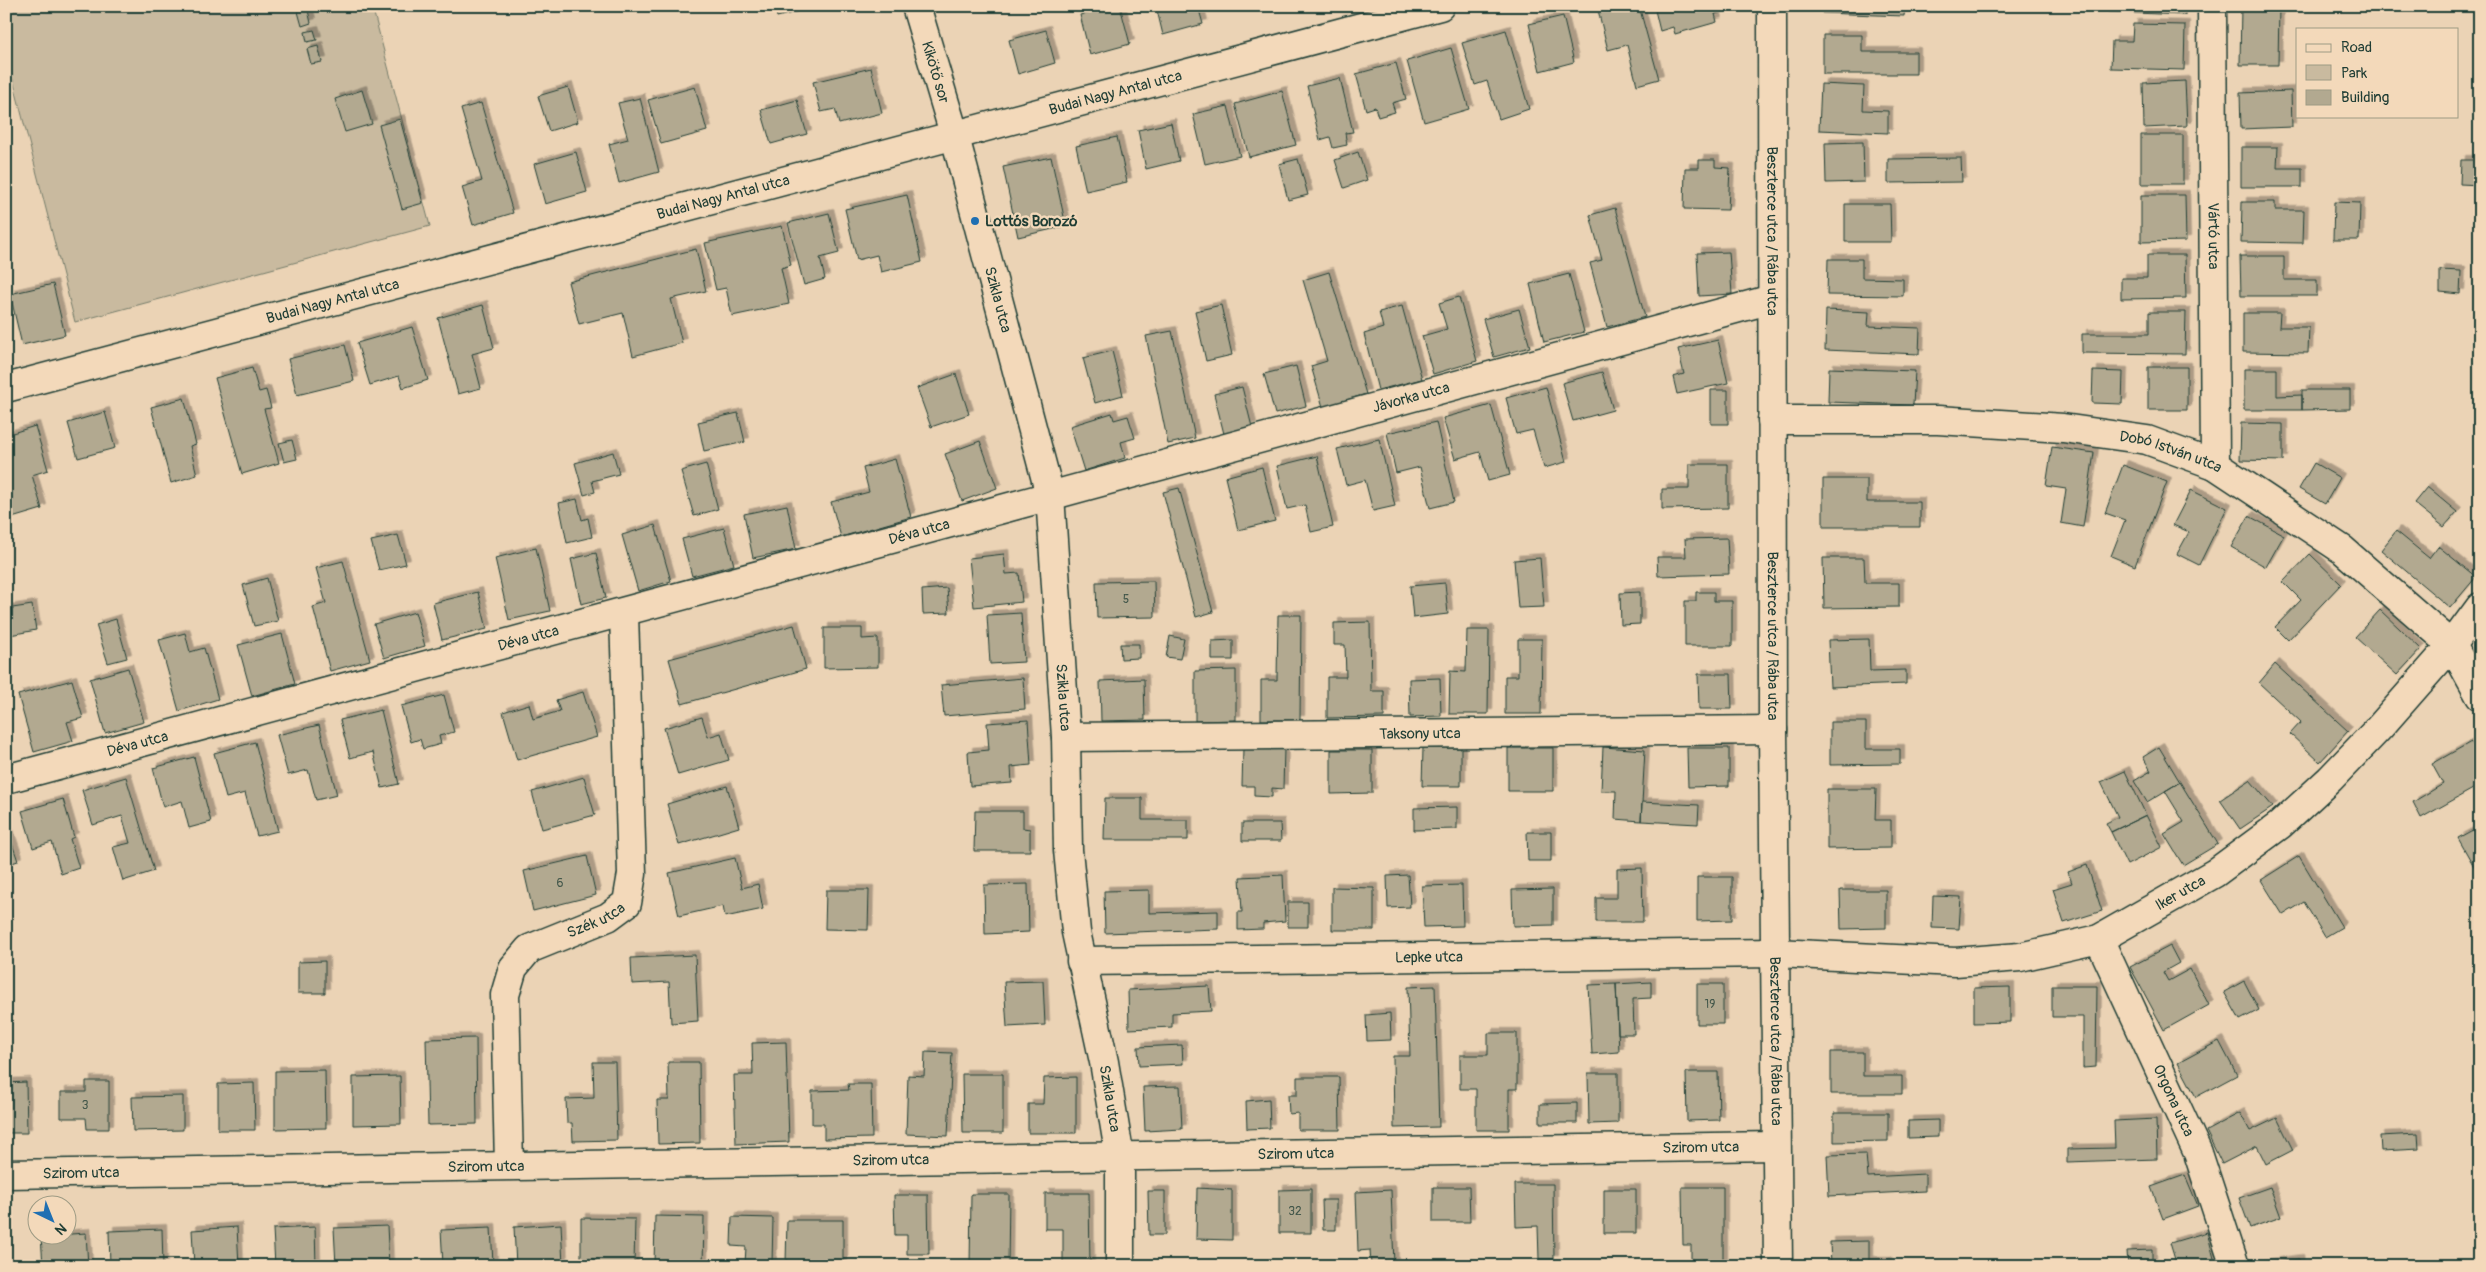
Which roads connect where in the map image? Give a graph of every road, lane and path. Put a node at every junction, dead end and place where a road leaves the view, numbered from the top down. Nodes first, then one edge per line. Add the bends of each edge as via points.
1 (916, 6) edge
2 (1440, 6) edge
3 (1772, 6) edge
4 (2212, 6) edge
5 (955, 137) junction
6 (1772, 299) junction
7 (6, 388) edge
8 (1772, 420) junction
9 (2215, 465) junction
10 (1050, 495) junction
11 (2480, 607) edge
12 (624, 614) junction
13 (2452, 645) junction
14 (2480, 696) edge
15 (1774, 730) junction
16 (1066, 737) junction
17 (6, 779) edge
18 (2099, 939) junction
19 (1776, 953) junction
20 (1081, 961) junction
21 (1776, 1146) junction
22 (1120, 1158) junction
23 (509, 1165) junction
24 (6, 1174) edge
25 (1120, 1266) edge
26 (1778, 1266) edge
27 (2235, 1266) edge

1 - 5 street, Kikötő sor
2 - 5 street, Budai Nagy Antal utca
3 - 6 street, Beszterce utca / Rába utca
4 - 9 street, Vártó utca
5 - 7 street, Budai Nagy Antal utca
5 - 10 street, Szikla utca
6 - 8 street, Beszterce utca / Rába utca
6 - 10 street, Jávorka utca
8 - 9 street, Dobó István utca via 1938,420 2064,428 2147,440
8 - 15 street, Beszterce utca / Rába utca
9 - 13 street, Dobó István utca via 2343,550
10 - 12 street, Déva utca
10 - 16 street, Szikla utca
11 - 13 street, Iker utca
12 - 17 street, Déva utca
12 - 23 street, Szék utca via 632,874 627,903 608,916 529,949 514,968 505,995
13 - 14 street, Dobó István utca
13 - 18 street, Iker utca via 2380,727 2280,825 2215,873
15 - 16 street, Taksony utca
15 - 19 street, Beszterce utca / Rába utca
16 - 20 street, Szikla utca via 1068,850
18 - 19 street, Iker utca via 2020,957 1955,962
18 - 27 street, Orgona utca via 2198,1153
19 - 20 street, Lepke utca
19 - 21 street, Beszterce utca / Rába utca
20 - 22 street, Szikla utca via 1104,1062
21 - 22 street, Szirom utca
21 - 26 street, Beszterce utca / Rába utca
22 - 23 street, Szirom utca
22 - 25 street, Szikla utca
23 - 24 street, Szirom utca

